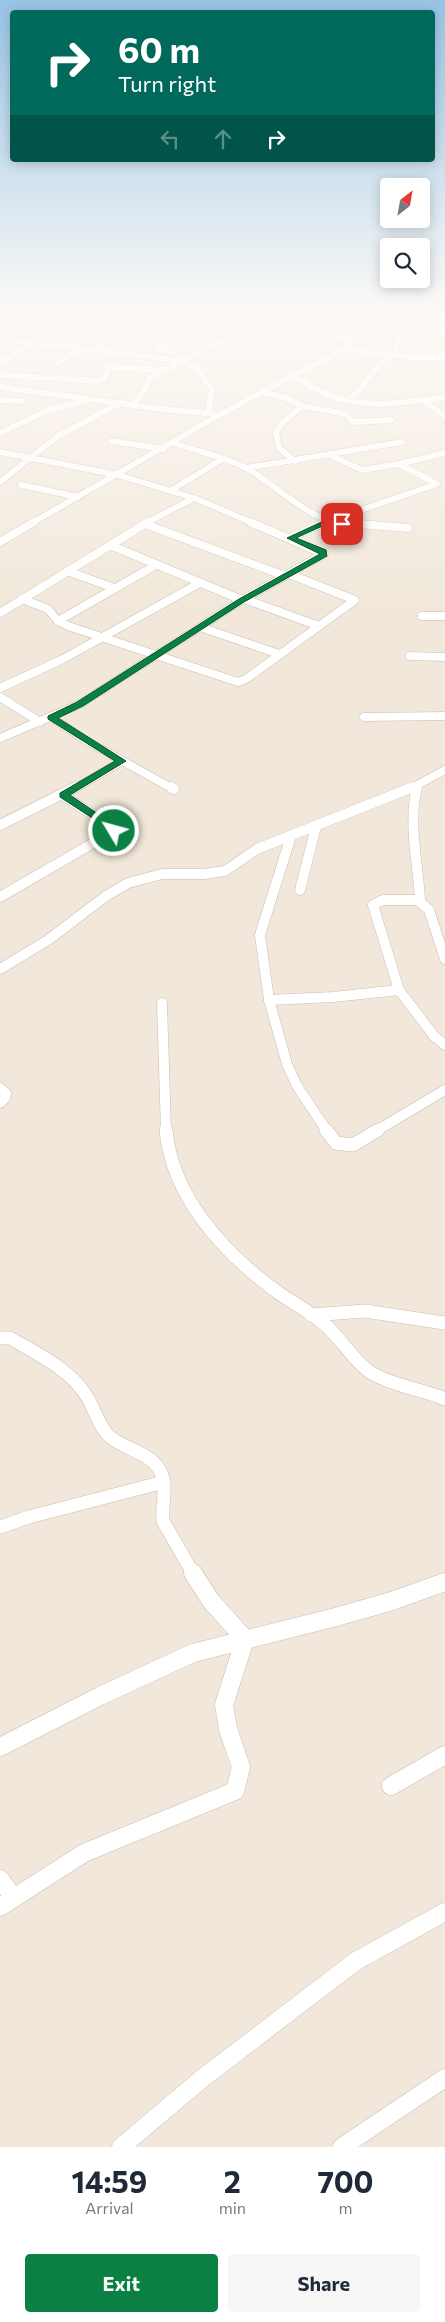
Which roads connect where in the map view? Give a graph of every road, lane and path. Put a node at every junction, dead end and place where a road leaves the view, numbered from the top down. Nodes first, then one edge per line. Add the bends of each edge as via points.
1 (31, 418) edge
2 (91, 418) edge
3 (214, 418) edge
4 (288, 418) edge
5 (350, 418) edge
6 (391, 420) dead end
7 (0, 433) edge
8 (111, 441) dead end
9 (402, 442) dead end
10 (173, 443) junction
11 (164, 449) junction
12 (0, 452) edge
13 (445, 453) edge
14 (330, 455) junction
15 (31, 457) junction
16 (221, 460) junction
17 (295, 461) junction
18 (399, 464) junction
19 (246, 468) junction
20 (118, 475) junction
21 (0, 482) edge
22 (445, 482) edge
23 (437, 484) junction
24 (21, 486) dead end
25 (170, 491) junction
26 (78, 497) junction
27 (194, 498) junction
28 (328, 521) junction
29 (145, 524) junction
30 (408, 528) dead end
31 (0, 536) edge
32 (8, 537) junction
33 (290, 538) junction
34 (0, 542) edge
35 (110, 546) junction
36 (156, 565) junction
37 (67, 571) junction
38 (287, 575) junction
39 (198, 584) junction
40 (114, 588) junction
41 (22, 599) junction
42 (243, 600) junction
43 (0, 613) edge
44 (422, 616) dead end
45 (445, 616) edge
46 (58, 621) junction
47 (319, 626) junction
48 (200, 627) junction
49 (101, 638) junction
50 (157, 654) junction
51 (279, 654) junction
52 (410, 656) dead end
53 (445, 657) edge
54 (0, 688) edge
55 (0, 697) edge
56 (445, 716) edge
57 (51, 717) junction
58 (364, 717) dead end
59 (40, 722) junction
60 (0, 738) edge
61 (122, 761) junction
62 (445, 770) edge
63 (418, 785) junction
64 (174, 789) dead end
65 (63, 795) junction
66 (0, 824) edge
67 (316, 826) junction
68 (291, 836) junction
69 (300, 890) dead end
70 (0, 897) edge
71 (419, 901) junction
72 (445, 959) edge
73 (0, 970) edge
74 (399, 990) junction
75 (269, 1000) junction
76 (162, 1004) dead end
77 (445, 1045) edge
78 (0, 1088) edge
79 (445, 1090) edge
80 (0, 1103) edge
81 (311, 1315) junction
82 (445, 1323) edge
83 (0, 1338) edge
84 (445, 1399) edge
85 (164, 1482) junction
86 (0, 1527) edge
87 (445, 1582) edge
88 (245, 1639) junction
89 (0, 1747) edge
90 (445, 1755) edge
91 (392, 1786) dead end
92 (0, 1879) edge
93 (7, 1902) edge
94 (445, 1912) edge
95 (445, 2078) edge
96 (121, 2147) edge
97 (342, 2147) edge

1 - 7 street
2 - 15 street
3 - 10 street
4 - 17 street via 276,432 279,448
5 - 6 street via 353,422
8 - 11 street
9 - 14 street
10 - 11 street
10 - 16 street
11 - 20 street
12 - 15 street
13 - 18 street
14 - 17 street
14 - 18 street via 362,470
15 - 20 street
15 - 21 street
16 - 19 street
16 - 25 street
17 - 19 street
18 - 23 street
19 - 28 street via 286,498
20 - 25 street
20 - 26 street
22 - 23 street
23 - 28 street
24 - 26 street
25 - 27 street
26 - 32 street
27 - 29 street
27 - 33 street
28 - 30 street
28 - 33 street
29 - 35 street
29 - 38 street
31 - 32 street
32 - 34 street
33 - 38 street via 324,554
35 - 36 street
35 - 37 street
36 - 39 street
36 - 40 street
37 - 40 street
37 - 41 street
38 - 42 street
38 - 47 street via 355,599
39 - 42 street
39 - 49 street
40 - 46 street
41 - 43 street
41 - 46 street via 48,609
42 - 47 street
42 - 48 street
44 - 45 street
46 - 49 street
47 - 51 street
48 - 50 street
48 - 51 street
49 - 50 street
49 - 54 street
50 - 51 street via 238,682
50 - 57 street via 80,704
52 - 53 street
55 - 59 street
56 - 58 street
57 - 59 street
57 - 61 street
59 - 60 street
61 - 64 street
61 - 65 street
62 - 63 street
63 - 67 street
63 - 71 street via 413,812
65 - 66 street
65 - 70 street via 114,831
67 - 68 street
67 - 69 street
68 - 73 street via 249,854 231,869 158,874 125,884
68 - 75 street via 260,935
71 - 72 street via 429,910
71 - 74 street via 378,900 373,905
74 - 75 street
74 - 77 street via 434,1036
75 - 79 street via 287,1064 297,1086 336,1144 353,1145
76 - 81 street via 166,1127 170,1157 181,1185 228,1249 252,1273
78 - 80 street via 6,1096
81 - 82 street via 366,1311
81 - 84 street via 337,1334 361,1365 372,1373
83 - 85 street via 10,1338 63,1370 85,1394 107,1434 151,1460
85 - 86 street
85 - 88 street via 164,1521 174,1543 211,1601
87 - 88 street via 336,1618
88 - 89 street via 193,1653 143,1675
88 - 93 street via 224,1705 228,1730 241,1768 235,1791 84,1853
90 - 91 street
92 - 93 street
94 - 96 street via 356,1960 204,2077
95 - 97 street

